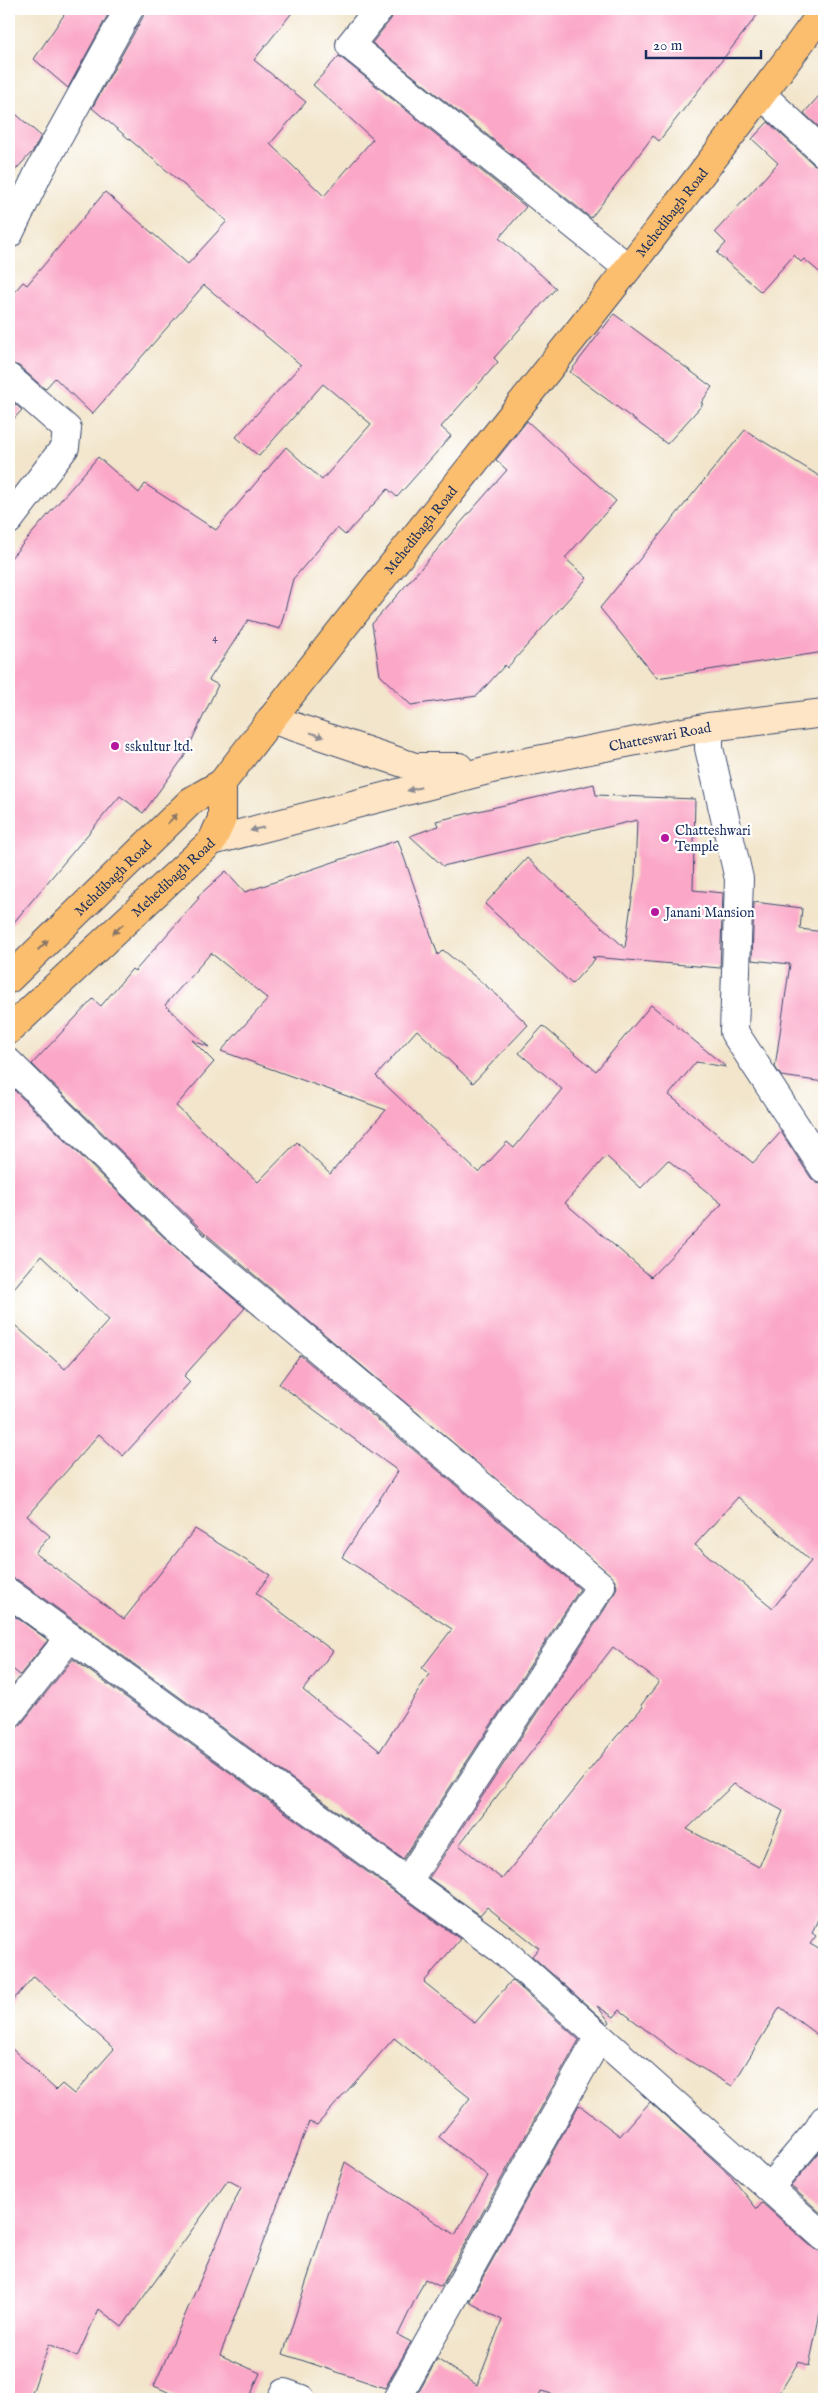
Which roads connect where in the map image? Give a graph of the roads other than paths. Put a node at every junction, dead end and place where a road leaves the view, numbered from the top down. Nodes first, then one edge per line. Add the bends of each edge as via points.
1 (129, 9) edge
2 (379, 9) edge
3 (824, 10) edge
4 (762, 96) junction
5 (824, 153) edge
6 (9, 234) edge
7 (628, 268) junction
8 (9, 378) edge
9 (9, 520) edge
10 (824, 713) edge
11 (271, 719) junction
12 (709, 727) junction
13 (496, 768) junction
14 (222, 783) junction
15 (212, 841) junction
16 (9, 979) edge
17 (9, 1030) edge
18 (9, 1063) edge
19 (824, 1169) edge
20 (9, 1593) edge
21 (70, 1637) junction
22 (9, 1714) edge
23 (407, 1882) junction
24 (599, 2036) junction
25 (824, 2120) edge
26 (769, 2188) junction
27 (824, 2237) edge
28 (281, 2399) edge
29 (301, 2399) edge
30 (397, 2399) edge

1 - 6 street via 39,172
2 - 7 street via 350,45
3 - 4 main road, Mehedibagh Road
4 - 5 street
4 - 7 main road, Mehedibagh Road
7 - 11 main road, Mehedibagh Road
8 - 9 street via 67,429 64,447
10 - 12 main road, Chatteswari Road
11 -> 13 main road, Chatteswari Road via 415,767
11 - 14 main road, Mehedibagh Road
12 - 13 main road, Chatteswari Road
12 - 19 street via 709,748 739,879 734,1032
13 -> 15 main road, Chatteswari Road
14 - 15 main road, Mehedibagh Road via 222,819
16 -> 14 main road, Mehdibagh Road via 191,801
15 -> 17 main road, Mehedibagh Road
18 - 23 street via 195,1246 601,1586
20 - 21 street
21 - 22 street
21 - 23 street
23 - 24 street via 502,1950
24 - 26 street
24 - 30 street
25 - 26 street
26 - 27 street
28 - 29 street via 284,2393

